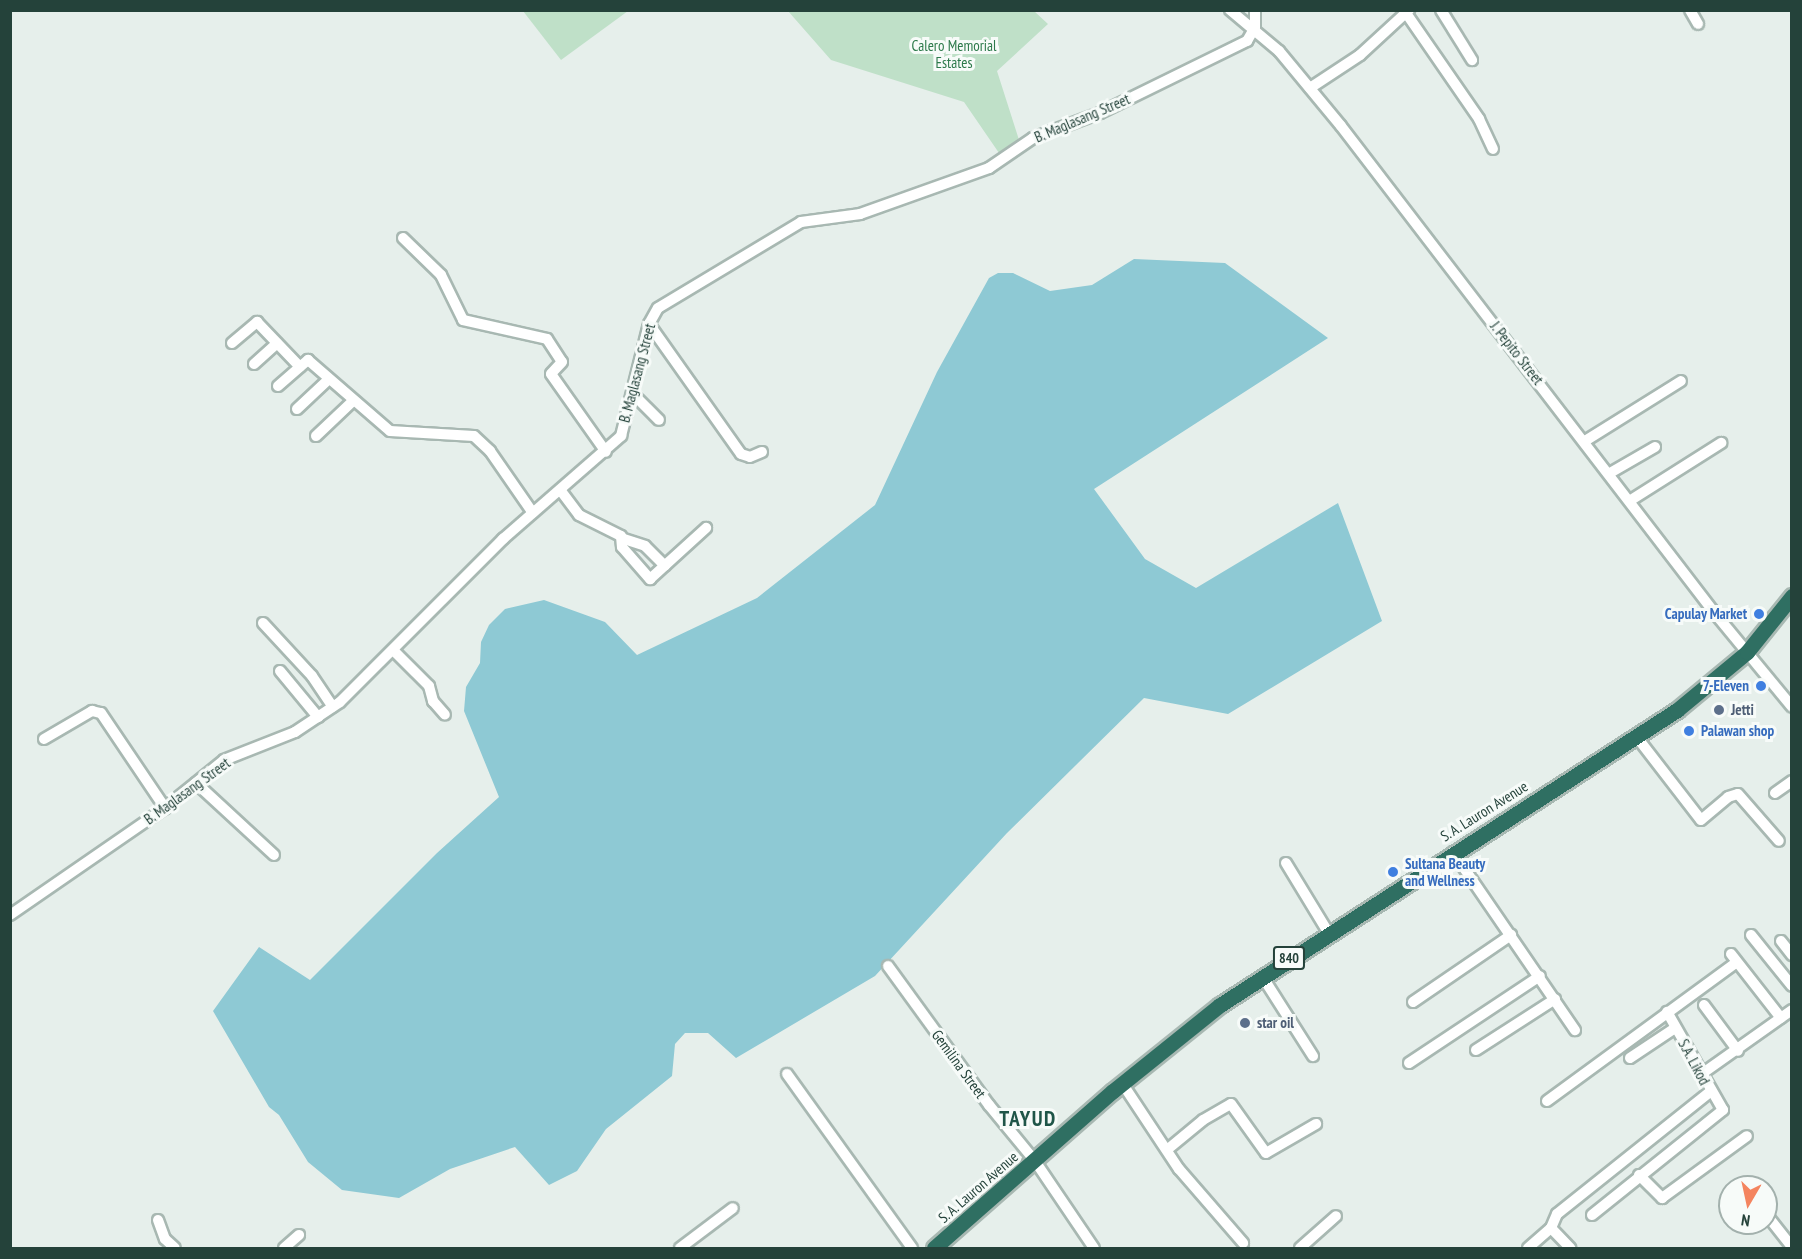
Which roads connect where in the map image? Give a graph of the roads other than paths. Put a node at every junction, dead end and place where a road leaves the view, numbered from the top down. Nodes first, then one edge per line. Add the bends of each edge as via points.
1 (1230, 10) edge
2 (1255, 10) edge
3 (1441, 10) edge
4 (1408, 12) edge
5 (1255, 27) junction
6 (1472, 60) dead end
7 (1310, 88) junction
8 (1493, 149) dead end
9 (404, 238) dead end
10 (649, 324) junction
11 (232, 343) dead end
12 (277, 343) junction
13 (254, 364) dead end
14 (300, 367) junction
15 (329, 379) junction
16 (1681, 381) dead end
17 (278, 386) dead end
18 (632, 393) junction
19 (353, 401) junction
20 (297, 409) dead end
21 (659, 420) dead end
22 (316, 436) dead end
23 (1585, 441) junction
24 (1721, 443) dead end
25 (1655, 447) dead end
26 (606, 452) junction
27 (762, 453) dead end
28 (1610, 473) junction
29 (561, 491) junction
30 (1631, 501) junction
31 (533, 513) junction
32 (706, 528) dead end
33 (624, 539) junction
34 (665, 566) junction
35 (1791, 596) edge
36 (263, 623) dead end
37 (393, 650) junction
38 (1747, 652) junction
39 (280, 671) dead end
40 (1791, 706) edge
41 (333, 707) junction
42 (445, 715) dead end
43 (318, 717) junction
44 (1636, 736) junction
45 (44, 739) dead end
46 (1791, 781) edge
47 (196, 783) junction
48 (1775, 793) dead end
49 (165, 808) junction
50 (1779, 841) dead end
51 (1453, 852) junction
52 (274, 855) dead end
53 (1286, 863) dead end
54 (10, 915) edge
55 (1328, 932) junction
56 (1511, 935) junction
57 (1751, 935) dead end
58 (1781, 941) dead end
59 (1791, 955) edge
60 (888, 966) dead end
61 (1262, 976) junction
62 (1540, 976) junction
63 (1791, 986) edge
64 (1555, 999) junction
65 (1413, 1002) dead end
66 (1704, 1005) dead end
67 (1791, 1010) edge
68 (1667, 1012) junction
69 (1781, 1018) junction
70 (1675, 1028) junction
71 (1575, 1030) dead end
72 (1476, 1050) dead end
73 (1738, 1051) junction
74 (1313, 1056) dead end
75 (1630, 1058) dead end
76 (1408, 1063) dead end
77 (1702, 1073) junction
78 (787, 1074) dead end
79 (1122, 1083) junction
80 (1710, 1092) junction
81 (1547, 1101) dead end
82 (1316, 1124) dead end
83 (1748, 1136) dead end
84 (1168, 1149) junction
85 (1035, 1161) junction
86 (1639, 1175) junction
87 (734, 1208) dead end
88 (1593, 1215) dead end
89 (1336, 1216) dead end
90 (158, 1220) dead end
91 (1551, 1228) junction
92 (1778, 1230) edge
93 (299, 1235) dead end
94 (1243, 1243) dead end
95 (1791, 1247) edge
96 (175, 1248) edge
97 (284, 1248) edge
98 (680, 1248) edge
99 (912, 1248) edge
100 (934, 1248) edge
101 (1094, 1248) edge
102 (1300, 1248) edge
103 (1528, 1248) edge
104 (1570, 1248) edge

1 - 5 street, J. Pepito Street
2 - 5 street
3 - 6 street
4 - 7 street via 1360,55
4 - 8 street via 1479,119
5 - 7 street, J. Pepito Street
5 - 10 street, B. Maglasang Street via 1247,41 1100,113 1033,138 988,168 860,214 795,225 680,292 658,308
7 - 23 street, J. Pepito Street
9 - 26 street via 441,275 463,320 547,339 562,362 551,374
10 - 18 street, B. Maglasang Street
10 - 27 street via 741,454 750,457
11 - 12 street via 257,322
12 - 13 street
12 - 14 street
14 - 15 street via 308,360
14 - 17 street
15 - 19 street
15 - 20 street
16 - 23 street
18 - 21 street
18 - 26 street, B. Maglasang Street via 621,436
19 - 22 street
19 - 31 street via 390,431 478,438
23 - 28 street, J. Pepito Street
24 - 30 street
25 - 28 street
26 - 29 street, B. Maglasang Street
28 - 30 street, J. Pepito Street
29 - 31 street, B. Maglasang Street
29 - 33 street via 579,515
30 - 38 street, J. Pepito Street
31 - 37 street, B. Maglasang Street
32 - 34 street
33 - 34 street via 645,546
33 - 34 street via 622,547 650,579
35 - 38 highway, S. A. Lauron Avenue / 840
36 - 41 street via 312,676
37 - 41 street, B. Maglasang Street
37 - 42 street via 429,686 433,701
38 - 40 street, J. Pepito Street
38 - 44 highway, S. A. Lauron Avenue / 840 via 1677,710
39 - 43 street
41 - 43 street, B. Maglasang Street
43 - 47 street, B. Maglasang Street via 295,732 224,760
44 - 50 street via 1701,820 1728,797 1738,794
44 - 51 highway, S. A. Lauron Avenue / 840
45 - 49 street via 92,711 101,713
46 - 48 street
47 - 49 street, B. Maglasang Street
47 - 52 street
49 - 54 street, B. Maglasang Street
51 - 55 highway, S. A. Lauron Avenue / 840
51 - 56 street
53 - 55 street
55 - 61 highway, S. A. Lauron Avenue / 840
56 - 62 street
56 - 65 street
57 - 63 street
58 - 59 street
60 - 85 street, Gemilina Street via 989,1106
61 - 74 street
61 - 79 highway, S. A. Lauron Avenue / 840 via 1176,1037
62 - 64 street
62 - 76 street
64 - 71 street
64 - 72 street
66 - 73 street
67 - 69 street
68 - 69 street via 1734,958
68 - 70 street, S.A. Likod
68 - 81 street
69 - 73 street
70 - 75 street
70 - 77 street, S.A. Likod
73 - 77 street
77 - 80 street, S.A. Likod
78 - 99 street
79 - 84 street
79 - 85 highway, S. A. Lauron Avenue / 840
80 - 86 street, S.A. Likod via 1723,1110
80 - 91 street via 1557,1214
82 - 84 street via 1266,1154 1231,1104 1203,1119
83 - 86 street via 1662,1198
84 - 94 street via 1179,1169
85 - 100 highway, S. A. Lauron Avenue / 840
85 - 101 street, Gemilina Street
86 - 88 street
87 - 98 street
89 - 102 street
90 - 96 street via 165,1239
91 - 103 street
91 - 104 street
92 - 95 street
93 - 97 street

